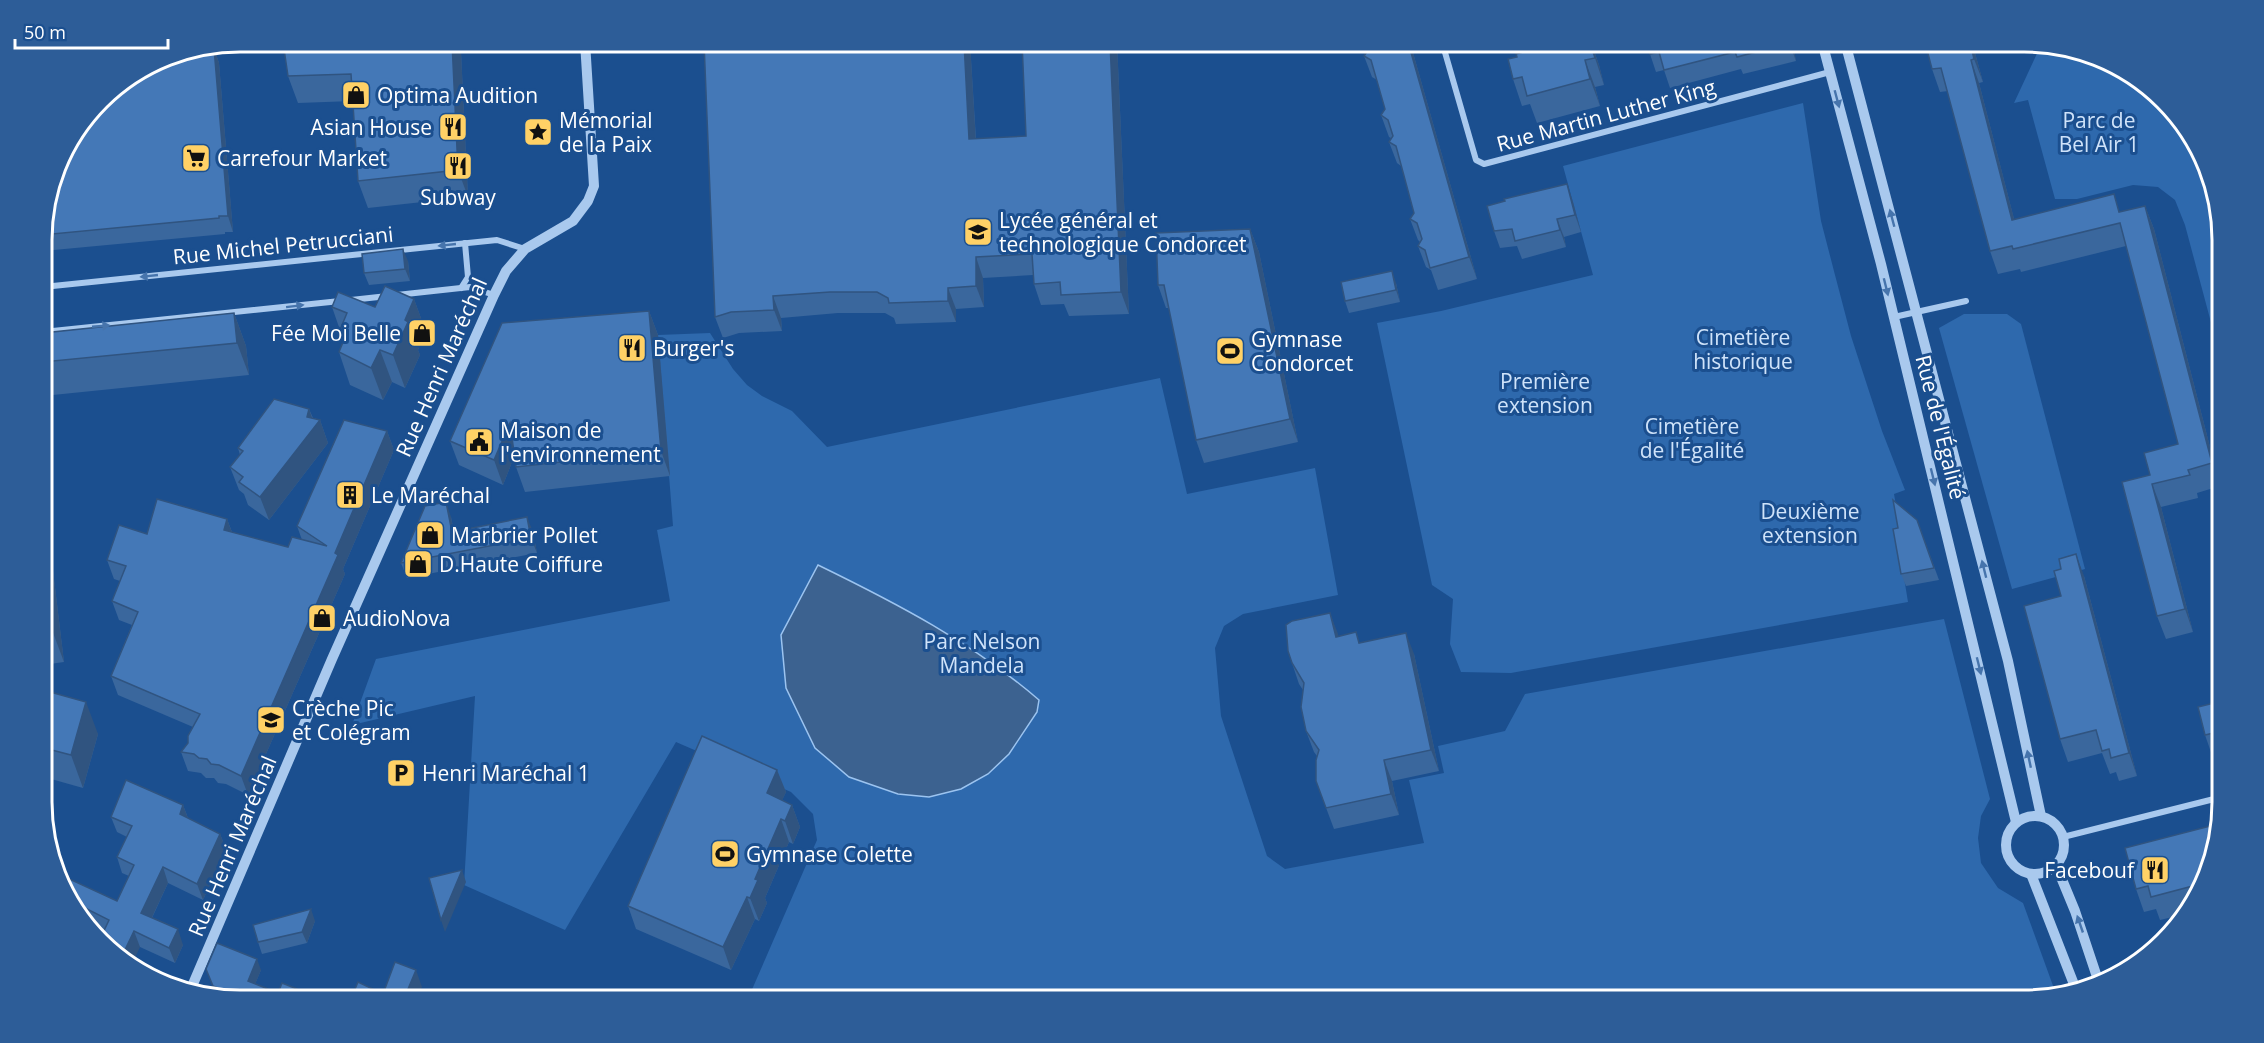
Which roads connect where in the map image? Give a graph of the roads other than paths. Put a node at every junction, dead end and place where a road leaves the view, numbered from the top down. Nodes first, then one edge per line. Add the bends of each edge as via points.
1 (1445, 52) edge
2 (1825, 52) edge
3 (1848, 52) edge
4 (586, 53) edge
5 (1830, 72) junction
6 (465, 243) junction
7 (525, 249) junction
8 (53, 286) edge
9 (461, 288) junction
10 (494, 295) junction
11 (1966, 301) dead end
12 (1917, 312) junction
13 (1894, 317) junction
14 (53, 331) edge
15 (2212, 800) edge
16 (2041, 816) junction
17 (2016, 822) junction
18 (2063, 837) junction
19 (2056, 865) junction
20 (2031, 874) junction
21 (2097, 976) edge
22 (193, 984) edge
23 (2074, 984) edge

1 - 5 street, Rue Martin Luther King via 1476,160 1484,164
2 - 5 street, Rue de l'Égalité
12 -> 3 street, Rue de l'Égalité
4 - 7 street, Rue Henri Maréchal via 594,186 573,221
5 -> 13 street, Rue de l'Égalité
6 - 7 street, Rue Michel Petrucciani via 497,240
6 -> 8 street, Rue Michel Petrucciani
6 - 9 street via 468,276
7 - 10 street, Rue Henri Maréchal via 506,271
9 - 10 street
14 -> 9 street
10 - 22 street, Rue Henri Maréchal
11 - 12 street
12 - 13 street
16 -> 12 street, Rue de l'Égalité via 2008,661
13 -> 17 street, Rue de l'Égalité
15 - 18 street
16 - 17 street
16 - 18 street via 2055,823
17 - 20 street via 2006,848 2014,865
18 - 19 street via 2064,852
19 - 20 street via 2040,874
21 -> 19 street
20 - 23 street

